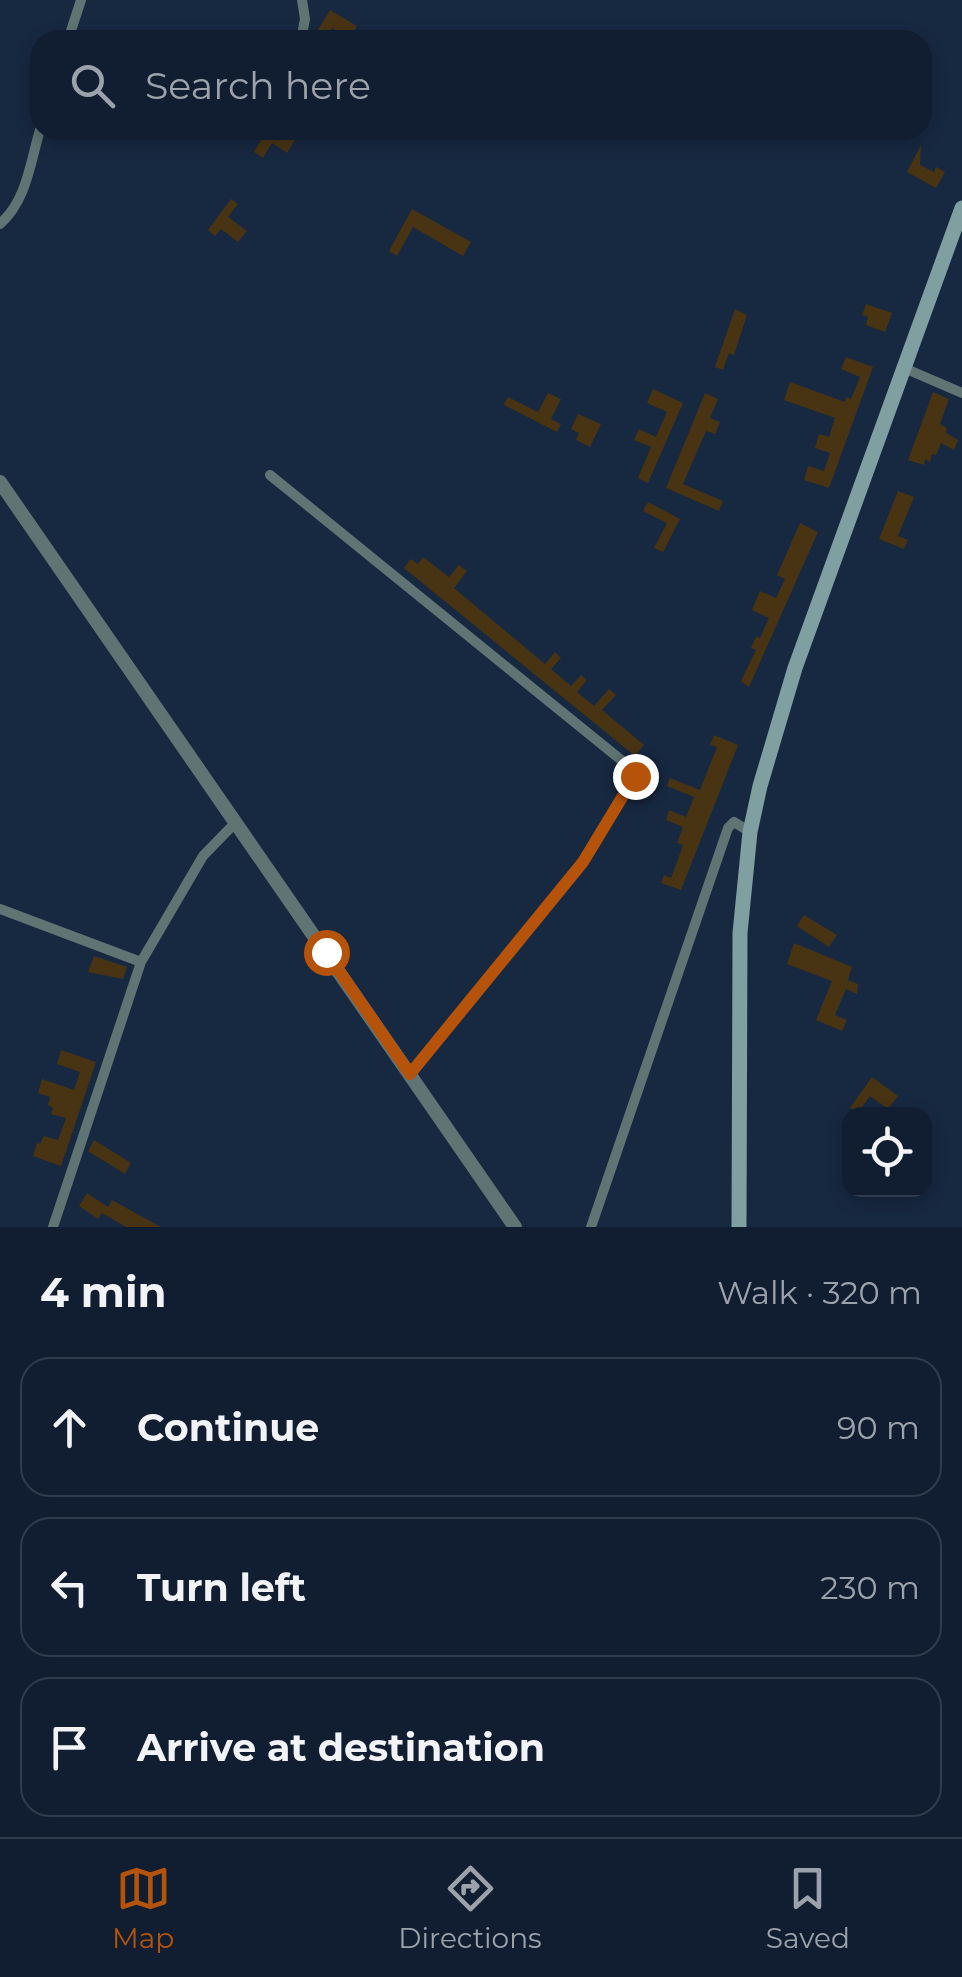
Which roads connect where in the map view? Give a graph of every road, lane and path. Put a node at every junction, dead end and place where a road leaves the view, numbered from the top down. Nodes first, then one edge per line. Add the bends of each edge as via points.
1 (81, 0) edge
2 (302, 0) edge
3 (71, 30) edge
4 (303, 30) edge
5 (37, 140) edge
6 (961, 214) edge
7 (0, 224) edge
8 (904, 368) junction
9 (962, 392) edge
10 (270, 475) dead end
11 (0, 482) edge
12 (236, 822) junction
13 (750, 832) junction
14 (0, 909) edge
15 (141, 962) junction
16 (410, 1074) junction
17 (738, 1224) edge
18 (53, 1227) edge
19 (515, 1227) edge
20 (591, 1227) edge

1 - 3 street
2 - 4 street
5 - 7 street via 22,196
6 - 8 main road
8 - 9 street
8 - 13 main road via 796,668
10 - 16 street via 635,776 583,862
11 - 12 street
12 - 15 street via 203,856
12 - 16 street
13 - 17 main road via 740,933
13 - 20 street via 734,822 728,828
14 - 15 street
15 - 18 street
16 - 19 street

